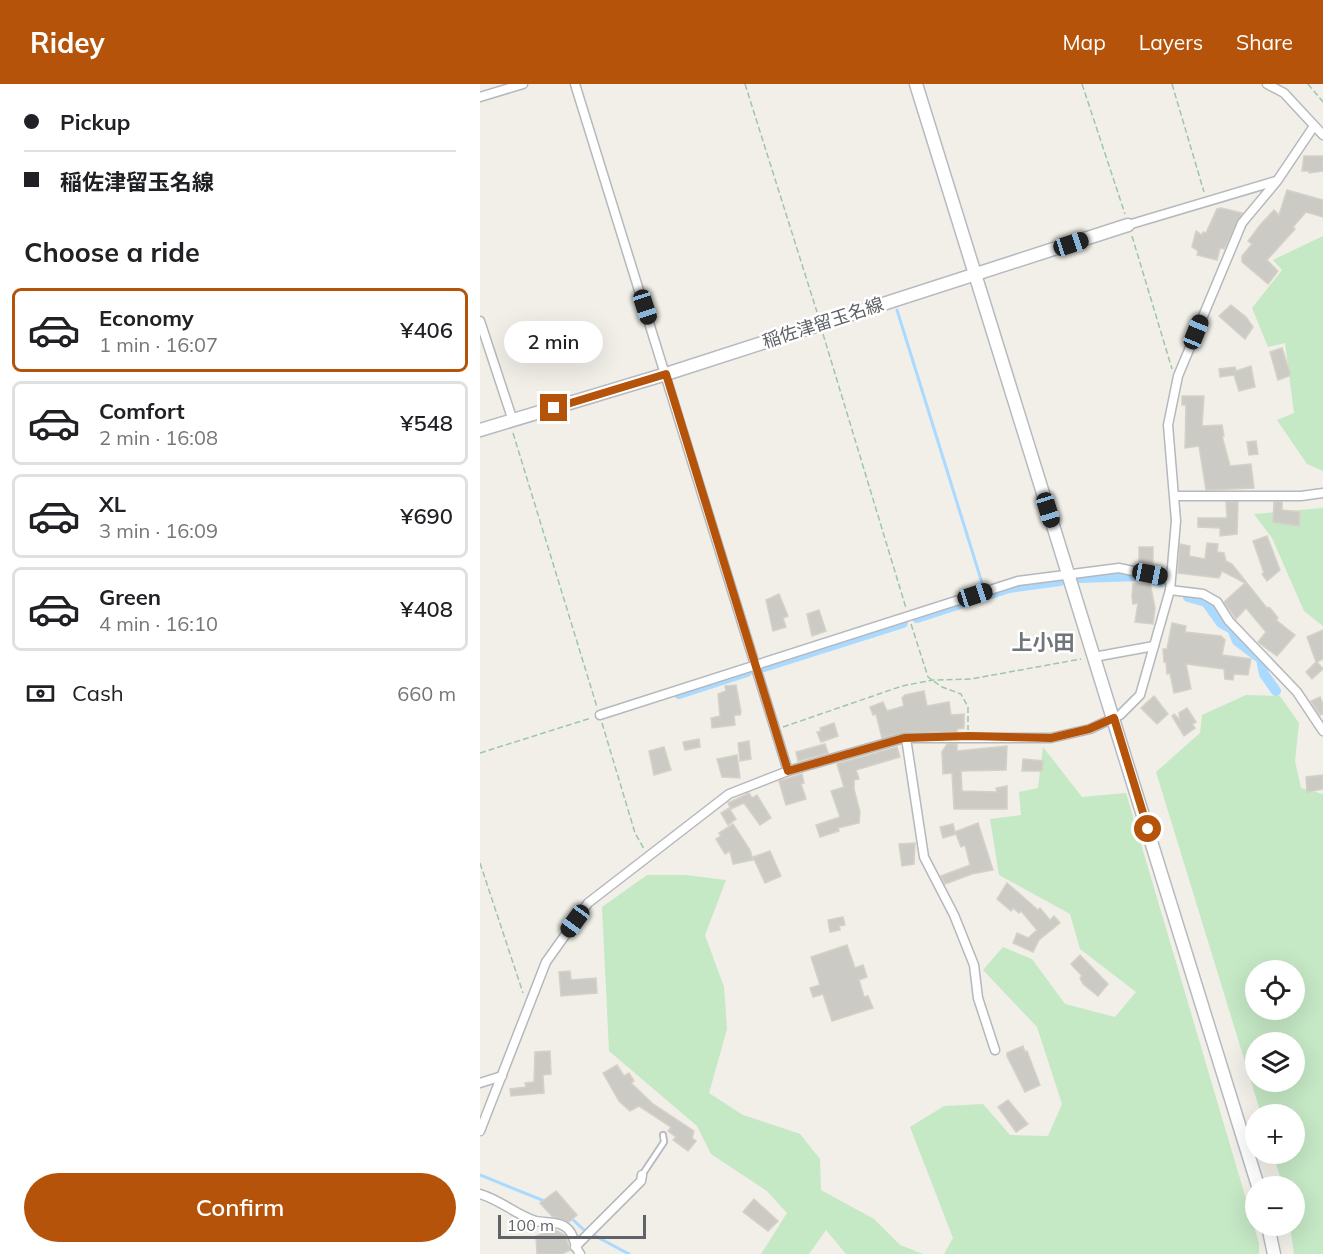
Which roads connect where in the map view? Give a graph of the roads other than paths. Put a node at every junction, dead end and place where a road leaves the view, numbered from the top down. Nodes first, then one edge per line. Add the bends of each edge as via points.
1 (523, 84) edge
2 (575, 84) edge
3 (916, 84) edge
4 (1267, 84) edge
5 (480, 97) edge
6 (1314, 126) junction
7 (1323, 134) edge
8 (1277, 181) junction
9 (1128, 225) joint
10 (976, 275) junction
11 (480, 321) edge
12 (666, 374) junction
13 (509, 421) junction
14 (480, 430) edge
15 (1323, 493) edge
16 (1175, 496) junction
17 (1067, 574) junction
18 (1170, 579) junction
19 (1170, 590) junction
20 (1154, 646) junction
21 (1094, 657) junction
22 (754, 665) junction
23 (600, 715) road end
24 (1114, 718) junction
25 (1323, 731) edge
26 (906, 738) junction
27 (788, 771) junction
28 (995, 1050) dead end
29 (502, 1076) junction
30 (480, 1083) edge
31 (480, 1131) edge
32 (663, 1135) dead end
33 (642, 1175) joint
34 (1255, 1176) edge
35 (480, 1194) edge
36 (1270, 1236) edge
37 (577, 1252) edge
38 (1274, 1254) edge

1 - 5 street
2 - 12 street
3 - 10 street
4 - 6 street via 1284,93
6 - 7 street
6 - 8 street
8 - 9 street
8 - 16 street via 1242,223 1178,376 1168,425
9 - 10 street, 稲佐津留玉名線
10 - 12 street, 稲佐津留玉名線
10 - 17 street
11 - 13 street via 512,418
12 - 13 street, 稲佐津留玉名線
12 - 22 street
13 - 14 street, 稲佐津留玉名線
15 - 16 street
16 - 18 street
17 - 18 street via 1119,568
17 - 21 street
17 - 22 street via 1018,581
18 - 19 street
19 - 20 street
19 - 25 street via 1203,594 1217,602 1229,621 1297,692
20 - 21 street
20 - 24 street via 1140,695
21 - 24 street
22 - 23 street
22 - 27 street
24 - 26 street via 1051,738
24 - 34 street
26 - 27 street
26 - 28 street via 924,857 974,965 978,998
27 - 29 street via 729,794 588,903 546,962
29 - 30 street
29 - 31 street
32 - 33 lane via 664,1142
33 - 37 street via 641,1181
35 - 37 street via 536,1221 564,1226 573,1234
36 - 38 street

